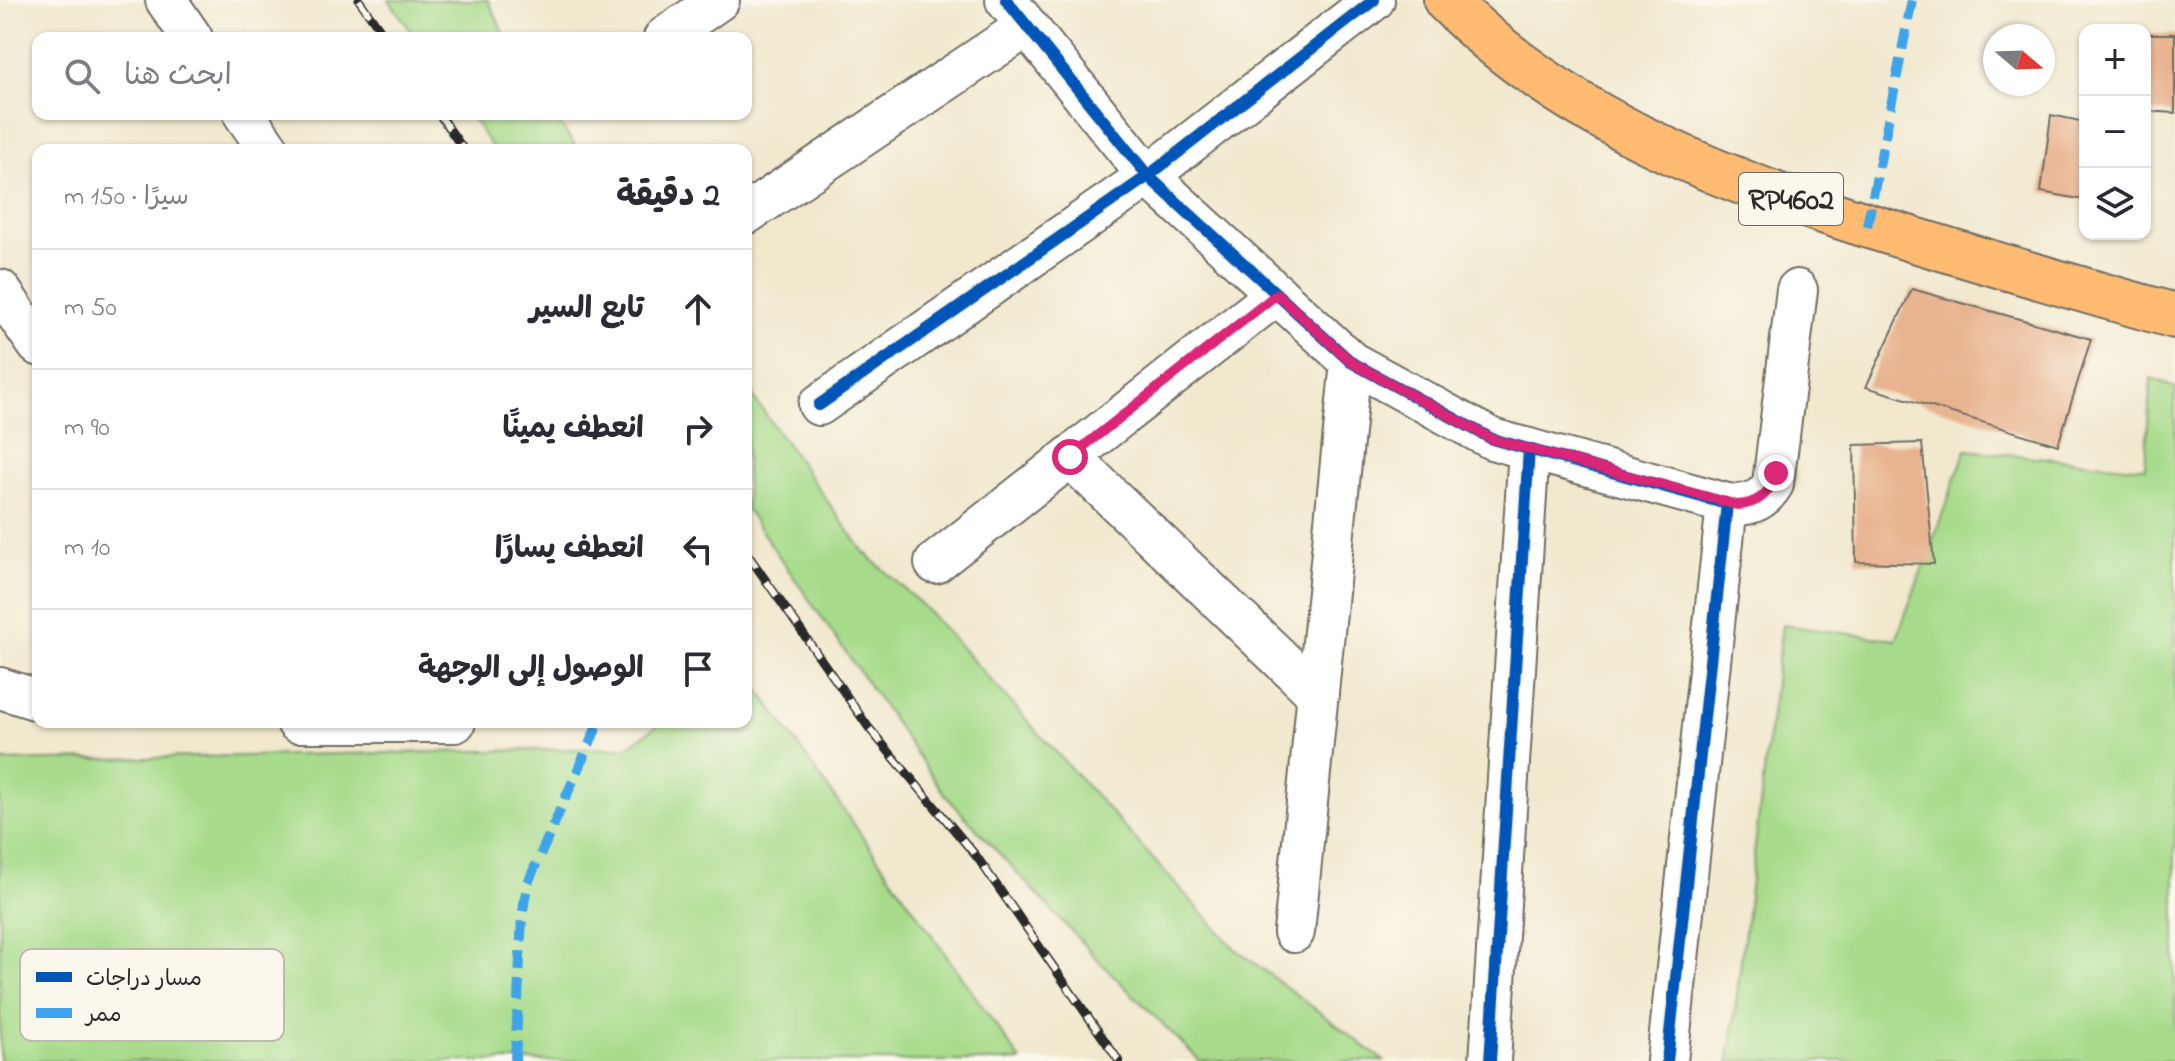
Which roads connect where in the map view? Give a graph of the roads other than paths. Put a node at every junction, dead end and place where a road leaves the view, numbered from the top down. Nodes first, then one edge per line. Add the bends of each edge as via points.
1 (166, 0) edge
2 (719, 0) edge
3 (1374, 0) edge
4 (1446, 0) edge
5 (1016, 13) edge
6 (188, 32) edge
7 (673, 32) edge
8 (248, 120) edge
9 (265, 144) edge
10 (1148, 176) junction
11 (752, 210) edge
12 (0, 290) edge
13 (1797, 290) dead end
14 (1277, 294) junction
15 (2175, 316) edge
16 (32, 336) edge
17 (1351, 362) junction
18 (819, 405) dead end
19 (1529, 449) junction
20 (1070, 457) junction
21 (1727, 504) junction
22 (935, 563) dead end
23 (0, 688) edge
24 (1318, 695) junction
25 (32, 698) edge
26 (1294, 932) dead end
27 (1490, 1061) edge
28 (1667, 1061) edge

1 - 6 street
2 - 7 street
3 - 10 street
4 - 15 main road, RP4602 via 1544,84 1631,134 1725,177 1867,226
5 - 10 street
5 - 11 street
8 - 9 street
10 - 14 street
10 - 18 street
12 - 16 street
13 - 21 street via 1773,484 1748,505
14 - 17 street
14 - 20 street
17 - 19 street via 1492,439
17 - 24 street
19 - 21 street
19 - 27 street
20 - 22 street
20 - 24 street
21 - 28 street
23 - 25 street
24 - 26 street

